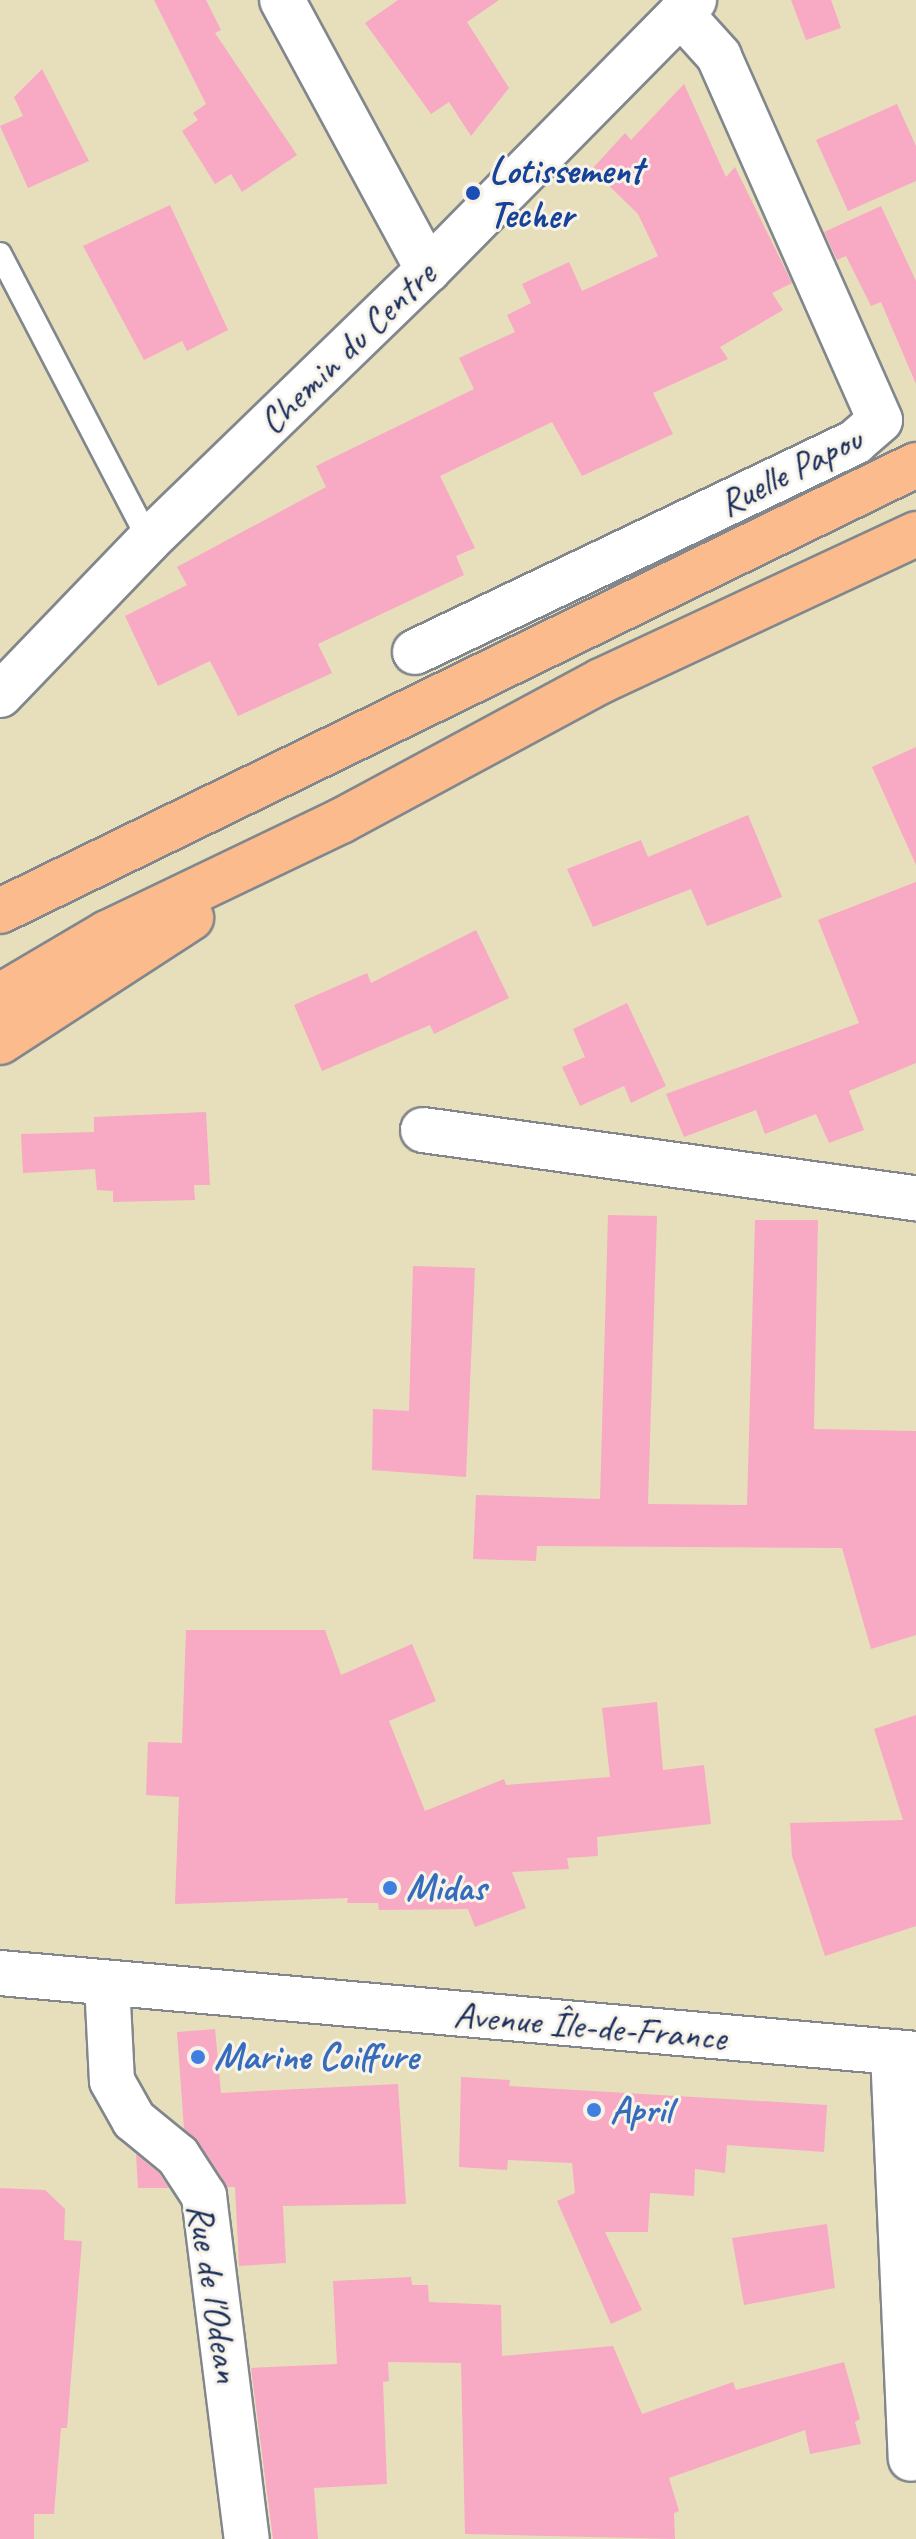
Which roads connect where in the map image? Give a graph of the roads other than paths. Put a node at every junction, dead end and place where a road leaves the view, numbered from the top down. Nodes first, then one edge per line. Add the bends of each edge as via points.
1 (282, 0) edge
2 (687, 7) edge
3 (0, 254) edge
4 (428, 270) junction
5 (916, 465) edge
6 (916, 534) edge
7 (149, 540) junction
8 (415, 652) dead end
9 (0, 695) edge
10 (341, 821) junction
11 (57, 884) junction
12 (0, 911) edge
13 (0, 924) edge
14 (0, 996) edge
15 (0, 1042) edge
16 (423, 1130) dead end
17 (916, 1198) edge
18 (0, 1973) edge
19 (107, 1983) junction
20 (904, 2053) edge
21 (911, 2459) dead end
22 (247, 2539) edge

1 - 4 street
2 - 4 street, Chemin du Centre
2 - 8 street, Ruelle Papou via 719,56 880,420 855,442
3 - 7 lane
4 - 7 street, Chemin du Centre
5 - 11 highway
6 - 10 highway via 601,681
7 - 9 street, Chemin du Centre
10 - 14 highway via 107,933
10 - 15 highway
11 - 12 highway
11 - 13 highway
16 - 17 street
18 - 19 street, Avenue Île-de-France
19 - 20 street, Avenue Île-de-France
19 - 22 street, Rue de l'Odean via 112,2081 134,2120 178,2156 204,2196
20 - 21 street, Avenue Île-de-France

